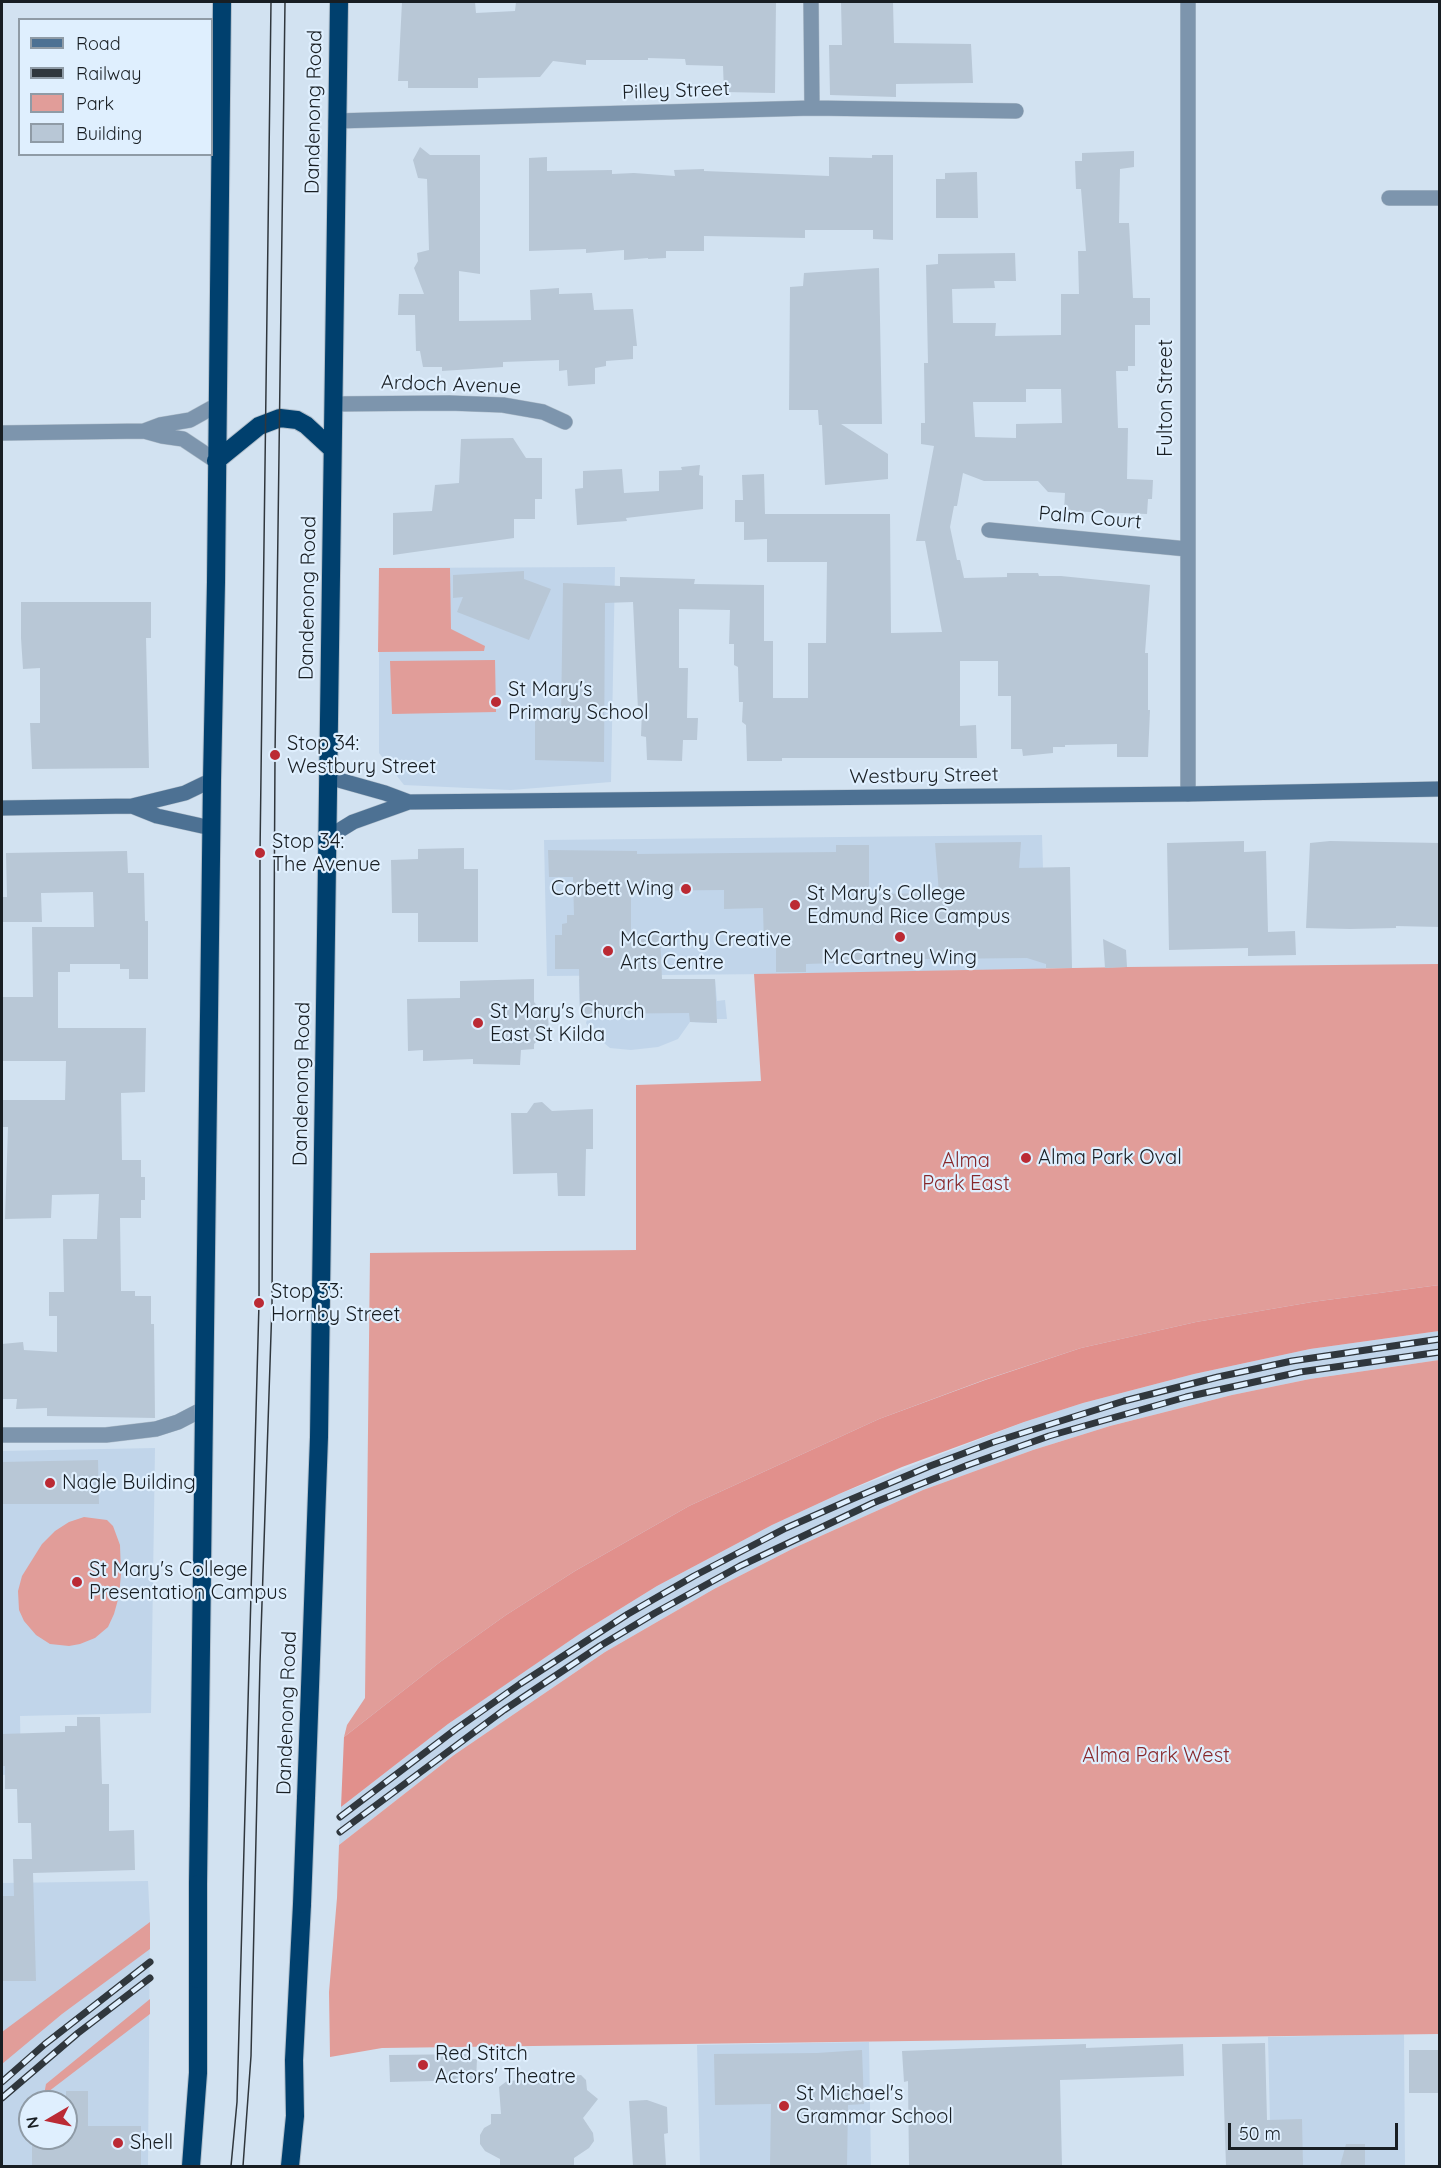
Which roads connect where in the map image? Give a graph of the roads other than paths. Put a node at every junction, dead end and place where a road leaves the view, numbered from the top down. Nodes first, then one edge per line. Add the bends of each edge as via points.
1 (222, 2) edge
2 (339, 2) edge
3 (812, 2) edge
4 (1188, 2) edge
5 (812, 108) junction
6 (1017, 111) dead end
7 (336, 121) junction
8 (1389, 198) dead end
9 (1440, 198) edge
10 (333, 404) junction
11 (217, 405) junction
12 (565, 423) dead end
13 (144, 431) junction
14 (2, 433) edge
15 (332, 449) junction
16 (216, 461) junction
17 (989, 530) dead end
18 (1187, 549) junction
19 (328, 777) junction
20 (212, 780) junction
21 (1440, 789) edge
22 (1188, 794) junction
23 (409, 802) junction
24 (132, 806) junction
25 (2, 808) edge
26 (212, 828) junction
27 (327, 838) junction
28 (205, 1408) junction
29 (2, 1435) edge
30 (191, 2166) edge
31 (290, 2166) edge

1 - 11 highway
2 - 7 highway, Dandenong Road
3 - 5 street
4 - 18 street, Fulton Street
5 - 6 street, Pilley Street
5 - 7 street, Pilley Street
7 - 10 highway, Dandenong Road
8 - 9 street
10 - 12 street, Ardoch Avenue via 503,405 543,412
10 - 15 highway, Dandenong Road
11 - 13 street via 190,420
11 - 16 highway
13 - 14 street
13 - 16 street via 183,439
15 - 16 highway via 306,425 280,418 260,426
15 - 19 highway, Dandenong Road
16 - 20 highway
17 - 18 street, Palm Court
18 - 22 street, Fulton Street
19 - 23 street, Westbury Street
19 - 27 highway, Dandenong Road
20 - 24 street via 184,793
20 - 26 highway
21 - 22 street, Westbury Street
22 - 23 street, Westbury Street
23 - 27 street, Westbury Street via 353,822
24 - 25 street
24 - 26 street via 157,816
26 - 28 highway
27 - 31 highway, Dandenong Road, bridge via 319,1437 295,2116
28 - 29 street via 162,1427 106,1435
28 - 30 highway, bridge via 198,2073

